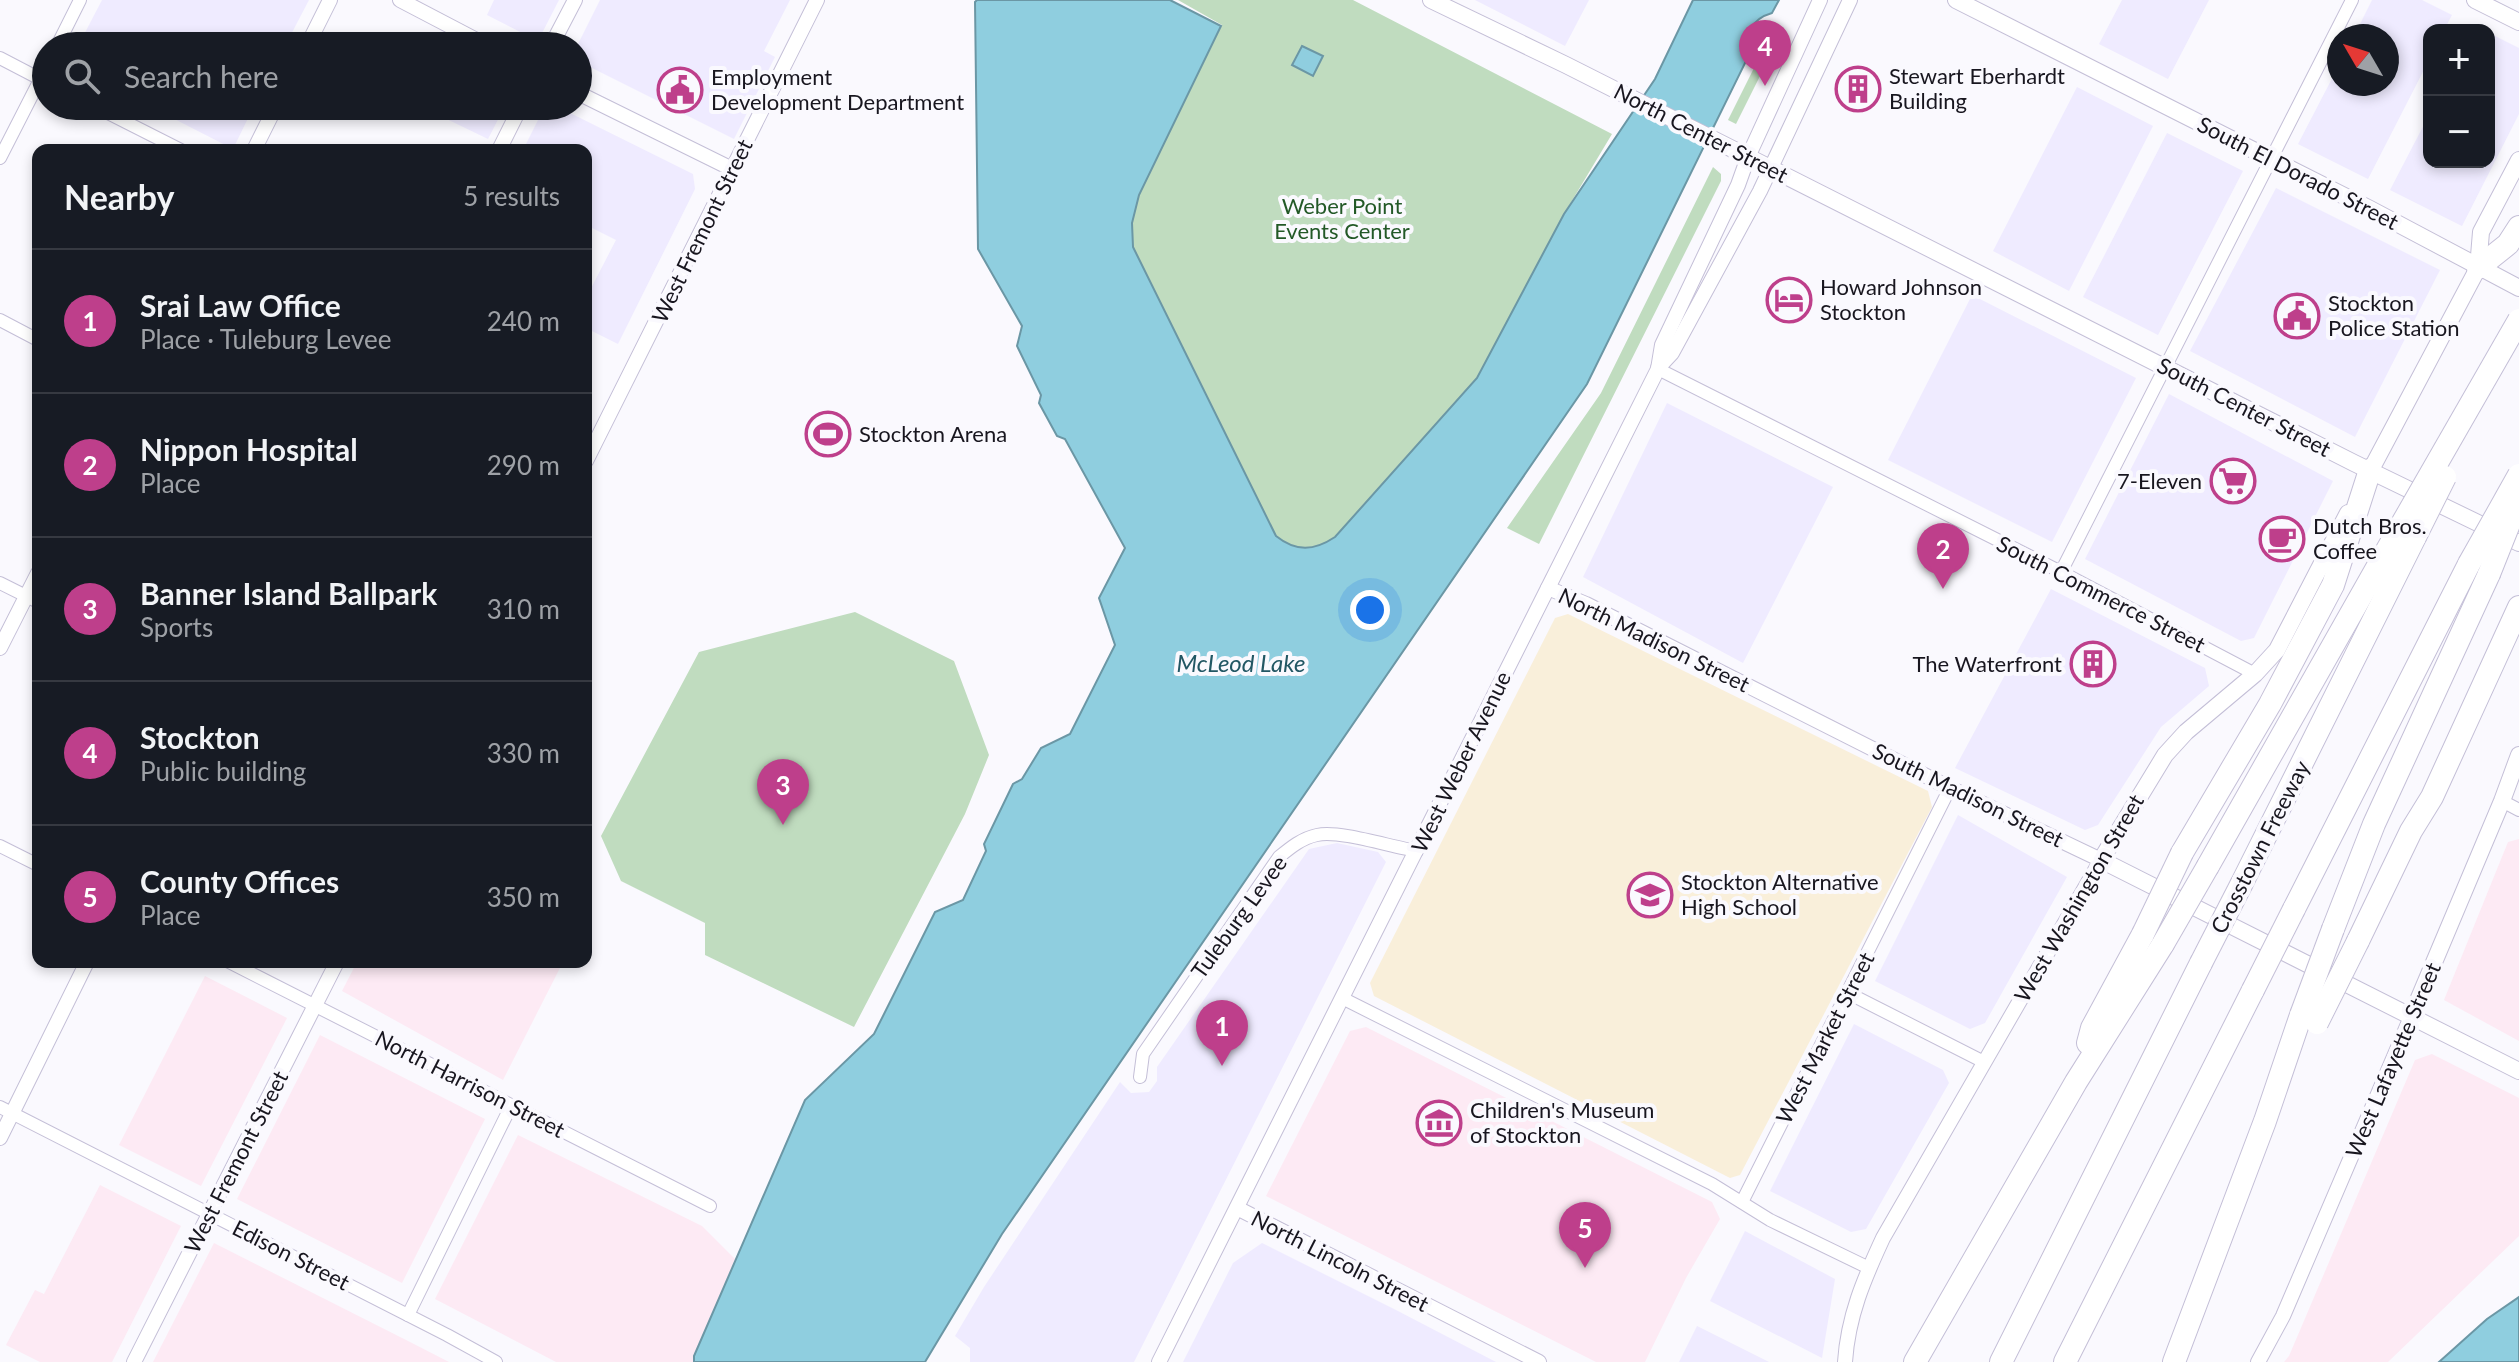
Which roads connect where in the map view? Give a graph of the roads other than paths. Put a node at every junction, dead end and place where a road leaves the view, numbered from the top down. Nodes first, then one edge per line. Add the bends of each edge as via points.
1 (80, 0) edge
2 (330, 0) edge
3 (400, 0) edge
4 (575, 0) edge
5 (817, 0) edge
6 (1431, 0) edge
7 (1820, 0) edge
8 (1850, 0) edge
9 (1956, 0) edge
10 (2352, 0) edge
11 (2475, 0) edge
12 (2519, 22) edge
13 (64, 32) edge
14 (314, 32) edge
15 (461, 32) edge
16 (558, 32) edge
17 (0, 58) edge
18 (32, 71) edge
19 (32, 98) edge
20 (592, 100) edge
21 (122, 120) edge
22 (269, 120) edge
23 (514, 120) edge
24 (169, 144) edge
25 (257, 144) edge
26 (502, 144) edge
27 (1748, 157) junction
28 (0, 158) edge
29 (2271, 159) junction
30 (2519, 160) edge
31 (1772, 168) junction
32 (732, 169) junction
33 (2519, 227) edge
34 (2478, 268) junction
35 (1970, 269) joint
36 (2519, 288) edge
37 (0, 320) edge
38 (2519, 320) edge
39 (2519, 333) edge
40 (32, 337) edge
41 (2166, 368) junction
42 (1658, 369) junction
43 (592, 449) edge
44 (2370, 470) junction
45 (2519, 475) edge
46 (2519, 499) edge
47 (2407, 533) junction
48 (2519, 543) edge
49 (2479, 569) junction
50 (2061, 572) junction
51 (0, 583) edge
52 (1548, 588) junction
53 (32, 599) edge
54 (2519, 607) edge
55 (0, 648) edge
56 (2255, 674) junction
57 (1761, 693) joint
58 (2519, 755) edge
59 (1950, 788) junction
60 (2502, 801) junction
61 (2519, 810) edge
62 (0, 846) edge
63 (1417, 851) junction
64 (2101, 860) junction
65 (32, 862) edge
66 (2153, 939) junction
67 (84, 968) edge
68 (241, 968) edge
69 (334, 968) edge
70 (1848, 993) junction
71 (1342, 998) junction
72 (315, 1005) junction
73 (2411, 1017) junction
74 (2309, 1019) junction
75 (1984, 1062) junction
76 (2519, 1071) edge
77 (1140, 1077) dead end
78 (511, 1106) junction
79 (6, 1111) edge
80 (0, 1138) edge
81 (1742, 1202) junction
82 (710, 1206) dead end
83 (1237, 1208) junction
84 (210, 1213) junction
85 (1869, 1268) junction
86 (408, 1315) junction
87 (2176, 1353) edge
88 (134, 1362) edge
89 (496, 1362) edge
90 (1159, 1362) edge
91 (1539, 1362) edge
92 (1845, 1362) edge
93 (1915, 1362) edge
94 (2001, 1362) edge
95 (2065, 1362) edge
96 (2258, 1362) edge

1 - 13 street
2 - 14 street
3 - 15 street
4 - 16 street
5 - 32 street, West Fremont Street
6 - 27 main road, North Center Street
7 - 27 street, West Weber Avenue
8 - 31 street
9 - 29 main road, South El Dorado Street
10 - 29 street
11 - 12 main road
17 - 18 street
19 - 28 street
20 - 32 street
21 - 24 street
22 - 25 street
23 - 26 street
27 - 31 main road, North Center Street
27 - 42 street, West Weber Avenue via 1662,345
29 - 34 main road, South El Dorado Street
29 - 41 street
30 - 34 main road via 2481,232
31 - 35 main road, North Center Street
31 - 42 street via 1672,353
32 - 43 street, West Fremont Street
33 - 34 highway via 2508,244
34 - 36 main road, South El Dorado Street
34 - 44 main road, West Washington Street
35 - 41 main road, South Center Street
37 - 40 street
38 - 47 highway, bridge
39 - 47 highway, Crosstown Freeway, bridge
41 - 44 main road, South Center Street
41 - 50 street
42 - 50 street, South Commerce Street
42 - 52 street, West Weber Avenue
44 - 48 main road, South Center Street
44 - 56 main road, West Washington Street via 2277,650
44 - 66 highway, bridge via 2333,585 2182,853
45 - 49 highway, bridge
46 - 49 highway, bridge
47 - 66 highway, bridge via 2208,866
47 - 94 highway, Crosstown Freeway, bridge via 2242,883
49 - 74 highway, bridge via 2333,929
49 - 95 highway, bridge via 2294,909
50 - 56 street, South Commerce Street
51 - 53 street
52 - 57 street, North Madison Street
52 - 63 street, West Weber Avenue
53 - 55 street
54 - 74 highway, bridge via 2432,797 2358,941
56 - 64 main road, West Washington Street via 2165,755
57 - 59 street, South Madison Street
58 - 60 main road, West Lafayette Street
59 - 64 street, South Madison Street
59 - 70 street, West Market Street
60 - 61 street
60 - 73 main road, West Lafayette Street
62 - 65 street
63 - 71 street, West Weber Avenue
63 - 77 street, Tuleburg Levee via 1335,834 1297,843 1279,857 1143,1054
64 - 73 main road, South Madison Street
64 - 75 street, West Washington Street
66 - 93 highway
67 - 79 street
68 - 72 street, North Harrison Street
69 - 72 street, West Fremont Street
70 - 75 street
70 - 81 street, West Market Street
71 - 81 street
71 - 83 street, West Weber Avenue
72 - 78 street, North Harrison Street
72 - 84 street, West Fremont Street
73 - 76 main road, South Madison Street
73 - 96 street, West Lafayette Street via 2283,1316
74 - 87 highway
75 - 85 street, West Washington Street
78 - 82 street, North Harrison Street
78 - 86 street
79 - 80 street
79 - 84 street, Edison Street
81 - 85 street
83 - 90 street, West Weber Avenue
83 - 91 street, North Lincoln Street
84 - 86 street, Edison Street
84 - 88 street, West Fremont Street
85 - 92 street, West Washington Street via 1855,1300
86 - 89 street, Edison Street

